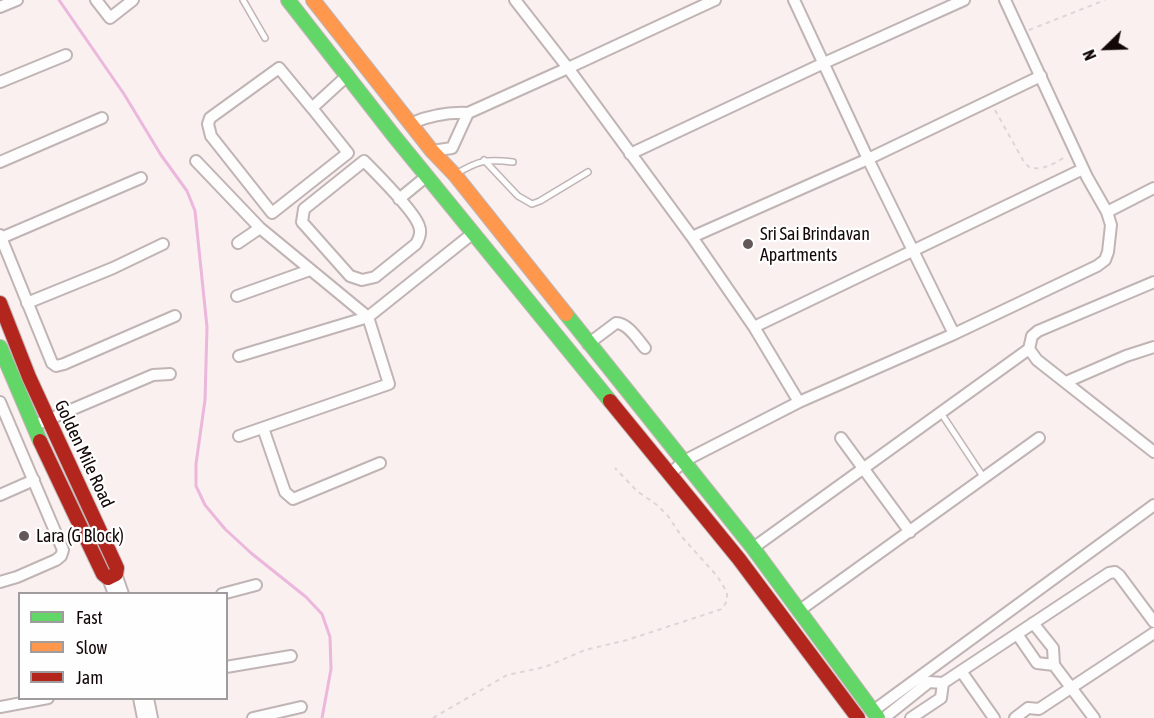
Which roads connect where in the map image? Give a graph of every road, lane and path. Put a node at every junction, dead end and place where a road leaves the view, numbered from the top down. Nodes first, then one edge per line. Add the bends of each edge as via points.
1 (16, 0) edge
2 (96, 0) edge
3 (133, 0) edge
4 (243, 0) edge
5 (288, 0) edge
6 (313, 0) edge
7 (515, 0) edge
8 (715, 0) edge
9 (794, 0) edge
10 (964, 0) edge
11 (1005, 0) edge
12 (1105, 0) edge
13 (0, 7) edge
14 (1021, 33) junction
15 (266, 38) dead end
16 (66, 55) dead end
17 (824, 63) junction
18 (568, 68) junction
19 (348, 75) junction
20 (1041, 76) junction
21 (0, 82) edge
22 (990, 101) junction
23 (312, 108) junction
24 (468, 113) junction
25 (102, 118) dead end
26 (412, 123) junction
27 (432, 151) junction
28 (1075, 151) junction
29 (630, 154) junction
30 (868, 159) junction
31 (484, 160) junction
32 (196, 161) dead end
33 (0, 162) edge
34 (513, 162) dead end
35 (1083, 169) junction
36 (588, 172) dead end
37 (455, 175) junction
38 (427, 176) junction
39 (141, 178) dead end
40 (1154, 189) edge
41 (399, 200) junction
42 (1107, 212) junction
43 (260, 228) junction
44 (472, 234) junction
45 (1, 236) edge
46 (692, 237) junction
47 (238, 243) dead end
48 (163, 244) dead end
49 (913, 251) junction
50 (310, 270) junction
51 (1154, 282) edge
52 (237, 296) dead end
53 (27, 303) junction
54 (1, 309) edge
55 (175, 316) dead end
56 (368, 317) junction
57 (754, 327) junction
58 (577, 330) junction
59 (954, 334) junction
60 (562, 342) junction
61 (588, 344) junction
62 (0, 347) edge
63 (1154, 347) edge
64 (645, 348) dead end
65 (1029, 349) junction
66 (239, 356) dead end
67 (170, 374) dead end
68 (1066, 382) junction
69 (0, 402) edge
70 (799, 402) junction
71 (941, 413) junction
72 (48, 419) junction
73 (33, 426) junction
74 (263, 428) junction
75 (239, 436) dead end
76 (842, 438) dead end
77 (1039, 438) dead end
78 (1154, 452) edge
79 (684, 461) junction
80 (381, 463) dead end
81 (615, 468) dead end
82 (864, 470) junction
83 (670, 474) junction
84 (984, 478) junction
85 (34, 480) junction
86 (0, 495) edge
87 (87, 504) junction
88 (1154, 505) edge
89 (72, 511) junction
90 (910, 532) junction
91 (753, 548) junction
92 (112, 576) junction
93 (0, 582) edge
94 (256, 585) dead end
95 (114, 592) edge
96 (122, 592) edge
97 (228, 592) edge
98 (800, 610) junction
99 (1154, 622) edge
100 (1033, 623) junction
101 (1154, 633) edge
102 (1017, 634) junction
103 (291, 656) dead end
104 (1054, 665) junction
105 (228, 667) edge
106 (961, 671) junction
107 (942, 683) junction
108 (1072, 688) junction
109 (42, 700) edge
110 (139, 700) edge
111 (148, 700) edge
112 (0, 707) edge
113 (301, 707) dead end
114 (1038, 713) edge
115 (878, 716) edge
116 (143, 718) edge
117 (152, 718) edge
118 (252, 718) edge
119 (433, 718) edge
120 (858, 718) edge
121 (911, 718) edge
122 (994, 718) edge
123 (1015, 718) edge
124 (1094, 718) edge

1 - 13 street
2 - 3 street via 110,18
4 - 15 lane
5 - 19 main road
6 - 26 main road
7 - 18 street
8 - 18 street
9 - 17 street
10 - 17 street
11 - 14 street
12 - 14 path
14 - 20 street
16 - 21 street
17 - 29 street
17 - 30 street
18 - 24 street
18 - 29 street
19 - 23 street
19 - 38 main road
20 - 22 street
20 - 28 street
22 - 28 path via 1030,168 1052,165
22 - 30 street
23 - 23 street via 279,68 210,118 211,136 272,213 348,153
24 - 26 street via 436,114
24 - 27 street via 452,148
25 - 33 street
26 - 27 main road
27 - 37 main road
28 - 35 street
29 - 46 street
30 - 46 street
30 - 49 street
31 - 34 lane
31 - 36 lane via 518,196 532,204
31 - 37 lane
32 - 43 street
35 - 42 street
35 - 49 street
37 - 58 main road
38 - 41 street
38 - 44 main road
39 - 45 street
40 - 42 street
41 - 41 street via 419,226 420,237 375,277 362,280 350,276 302,222 304,209 364,161
42 - 59 street via 1111,225 1105,260
43 - 47 street
43 - 50 street
44 - 56 street
44 - 60 main road
45 - 53 street
46 - 57 street
48 - 53 street
49 - 57 street
49 - 59 street
50 - 52 street
50 - 56 street
51 - 65 street via 1038,331 1032,336
53 - 55 street via 56,366
54 - 72 main road, Golden Mile Road
56 - 66 street
56 - 74 street via 389,384
57 - 70 street
58 - 60 main road
58 - 61 main road
59 - 70 street
60 - 83 main road
61 - 64 street via 620,322
61 - 79 main road
62 - 73 main road, Golden Mile Road
63 - 68 street
65 - 68 street
65 - 71 street
67 - 72 street via 153,375
68 - 78 street
69 - 85 street
70 - 79 street
71 - 82 street
71 - 84 lane
72 - 73 street
72 - 87 main road, Golden Mile Road
73 - 89 main road, Golden Mile Road
74 - 75 street
74 - 80 street via 285,492 293,499
76 - 82 street
77 - 84 street
79 - 83 street
79 - 91 main road
81 - 119 path via 637,491 657,504 717,576 727,592 722,609 585,650 545,667 507,675
82 - 90 street
82 - 91 street
83 - 120 main road
84 - 90 street
85 - 86 street
85 - 93 street via 63,550 56,560
87 - 89 main road
87 - 92 main road, Golden Mile Road via 117,568
88 - 115 street
89 - 92 main road, Golden Mile Road via 103,574
90 - 98 street
91 - 98 main road
92 - 95 street
92 - 96 street
94 - 97 street
98 - 115 main road
99 - 100 street via 1115,572
100 - 102 street
100 - 104 street via 1053,648
101 - 108 street
102 - 104 street via 1037,663
102 - 106 street
103 - 105 street
104 - 108 street
106 - 107 street
106 - 122 street
107 - 115 street via 929,682
107 - 121 street via 941,698
108 - 114 street
108 - 124 street
109 - 112 street
110 - 116 street
111 - 117 street
113 - 118 street
114 - 123 street via 1028,708

